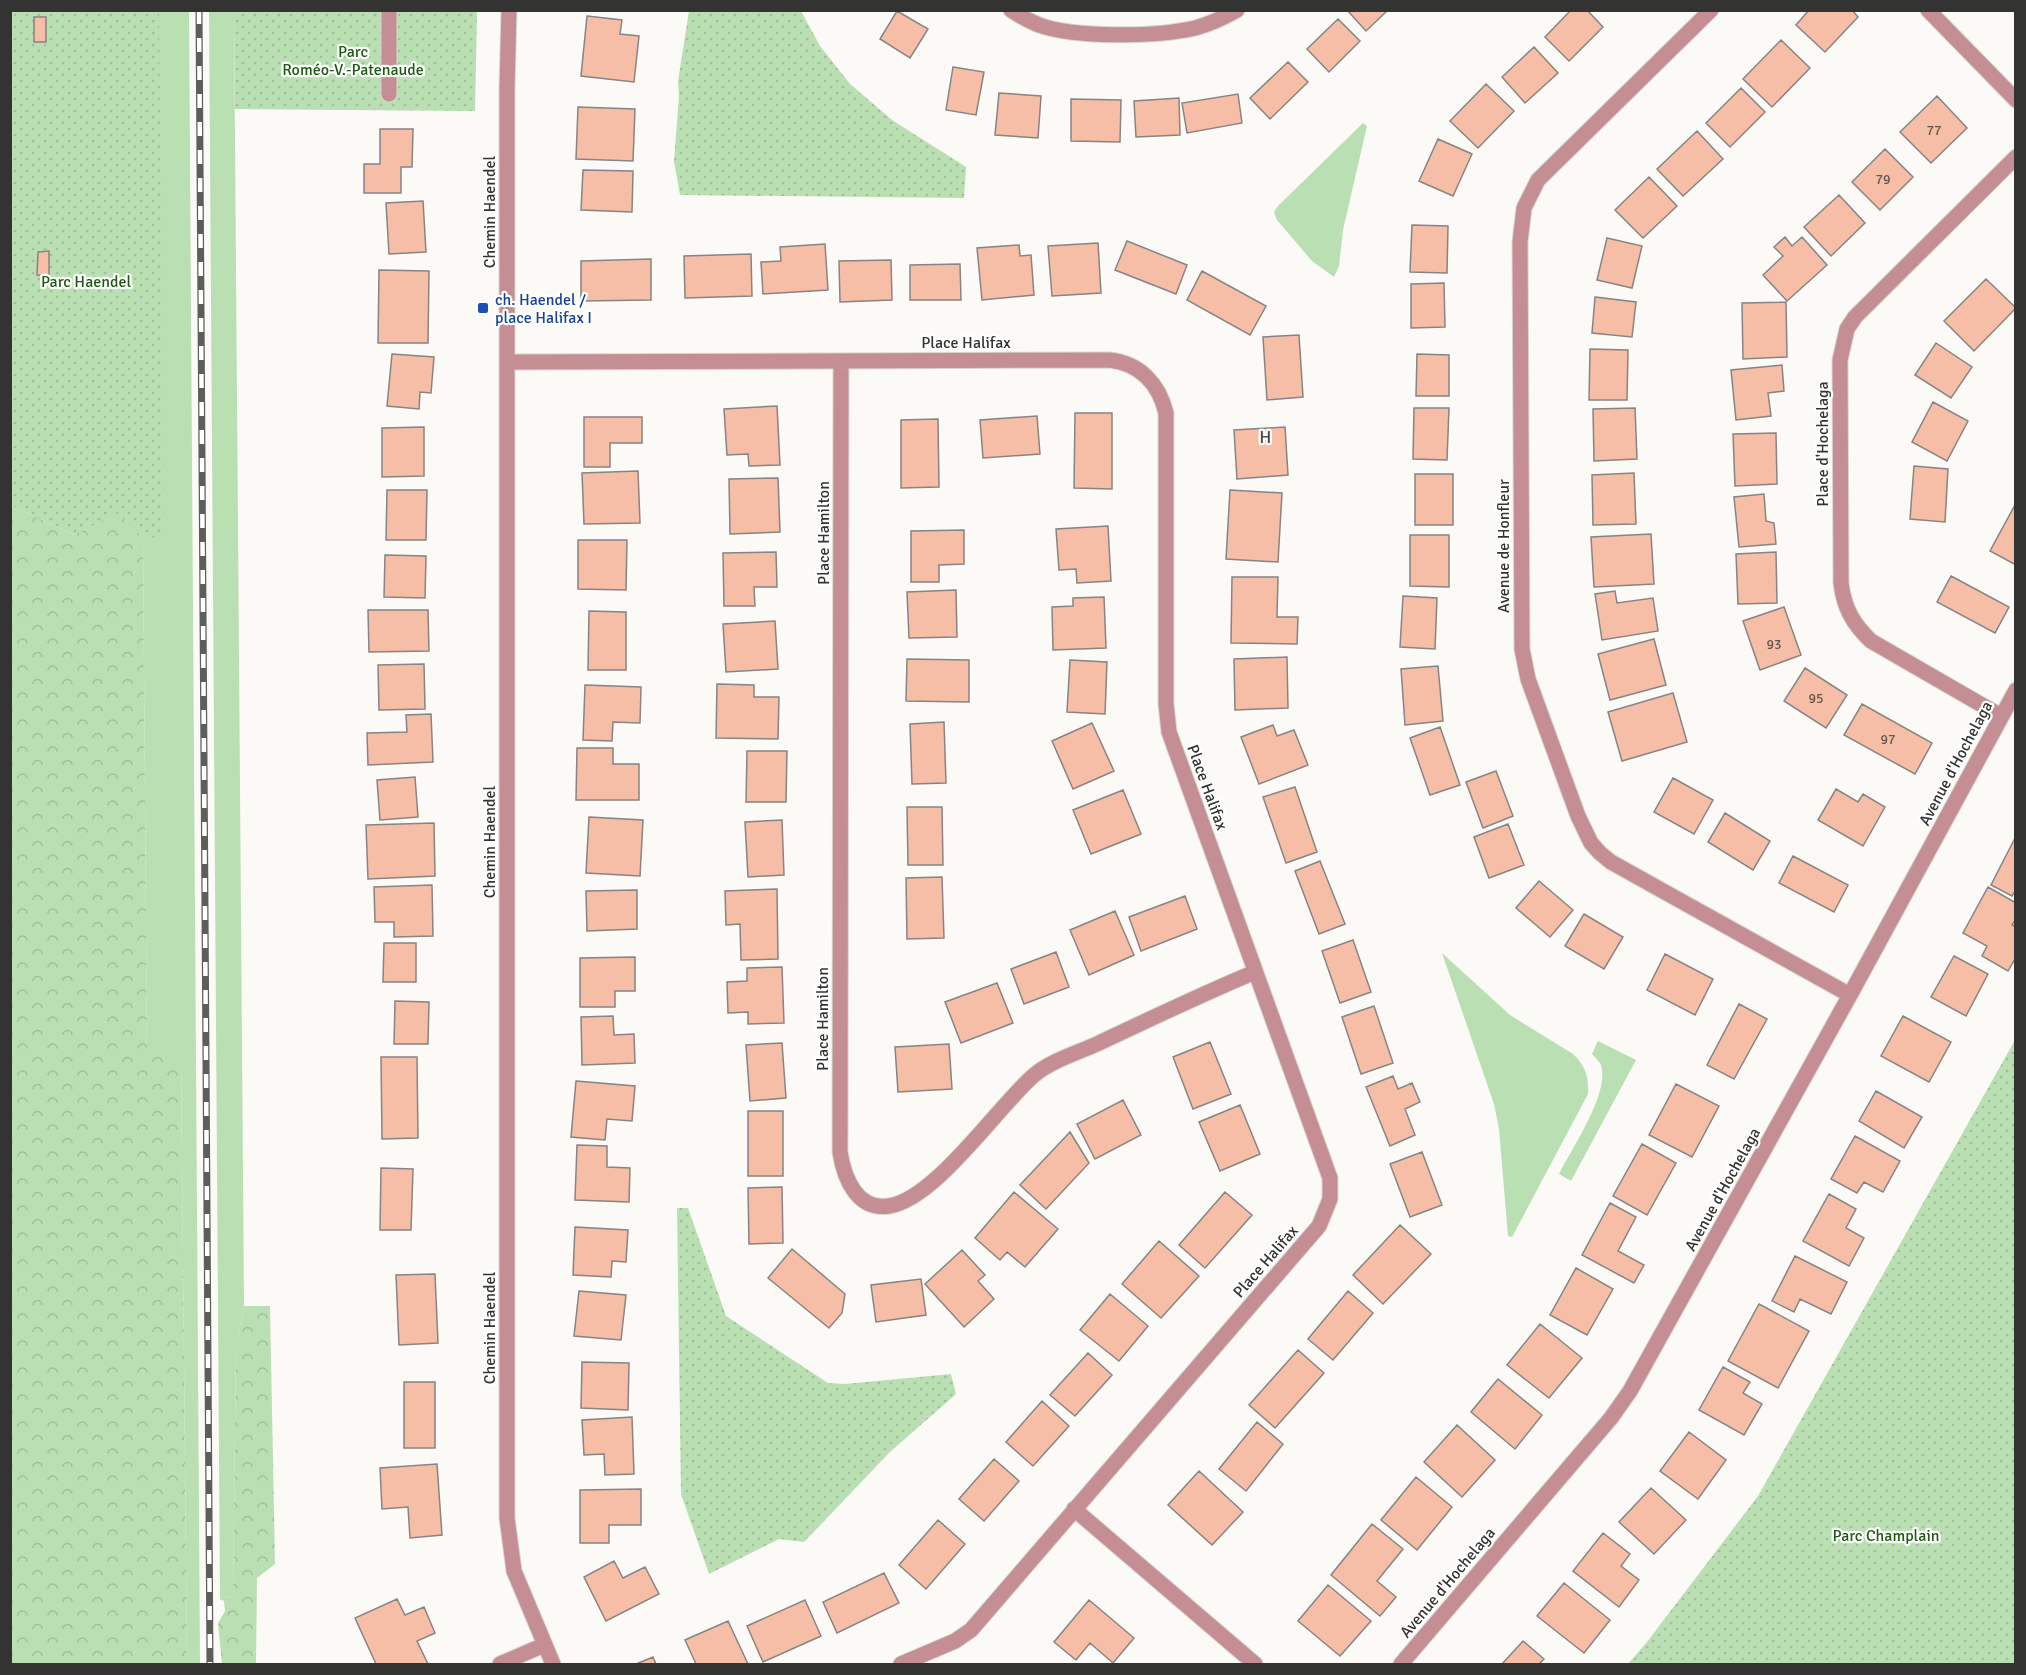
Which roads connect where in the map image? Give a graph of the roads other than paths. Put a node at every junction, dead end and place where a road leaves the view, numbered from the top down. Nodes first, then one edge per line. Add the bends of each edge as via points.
1 (389, 10) edge
2 (509, 10) edge
3 (1011, 10) edge
4 (1237, 10) edge
5 (1711, 10) edge
6 (1928, 10) edge
7 (389, 94) dead end
8 (2016, 100) edge
9 (2016, 157) edge
10 (841, 360) junction
11 (507, 362) junction
12 (2016, 690) edge
13 (2001, 716) junction
14 (1255, 972) junction
15 (1850, 995) junction
16 (1074, 1509) junction
17 (544, 1645) junction
18 (500, 1665) edge
19 (553, 1665) edge
20 (902, 1665) edge
21 (1255, 1665) edge
22 (1401, 1665) edge

1 - 7 street
2 - 11 street, Chemin Haendel
3 - 4 street via 1041,26 1061,30 1135,34 1194,28
5 - 15 street, Avenue de Honfleur via 1538,180 1524,208 1522,649 1528,679 1578,816 1600,853
6 - 8 street
9 - 13 street, Place d'Hochelaga via 1855,317 1847,329 1840,360 1840,583 1849,614 1871,641
10 - 11 street, Place Halifax
10 - 14 street, Place Halifax via 1109,360 1135,367 1151,381 1166,413 1167,722
10 - 14 street, Place Hamilton via 840,1152 852,1188 859,1197 877,1206 912,1198 934,1182 1038,1072
11 - 17 street, Chemin Haendel via 507,1518 514,1571
12 - 13 street, Avenue d'Hochelaga
13 - 15 street, Avenue d'Hochelaga
14 - 16 street, Place Halifax via 1330,1178 1328,1209 1319,1226
15 - 22 street, Avenue d'Hochelaga via 1620,1407
16 - 20 street, Place Halifax via 971,1630
16 - 21 street
17 - 18 street
17 - 19 street, Chemin Haendel

